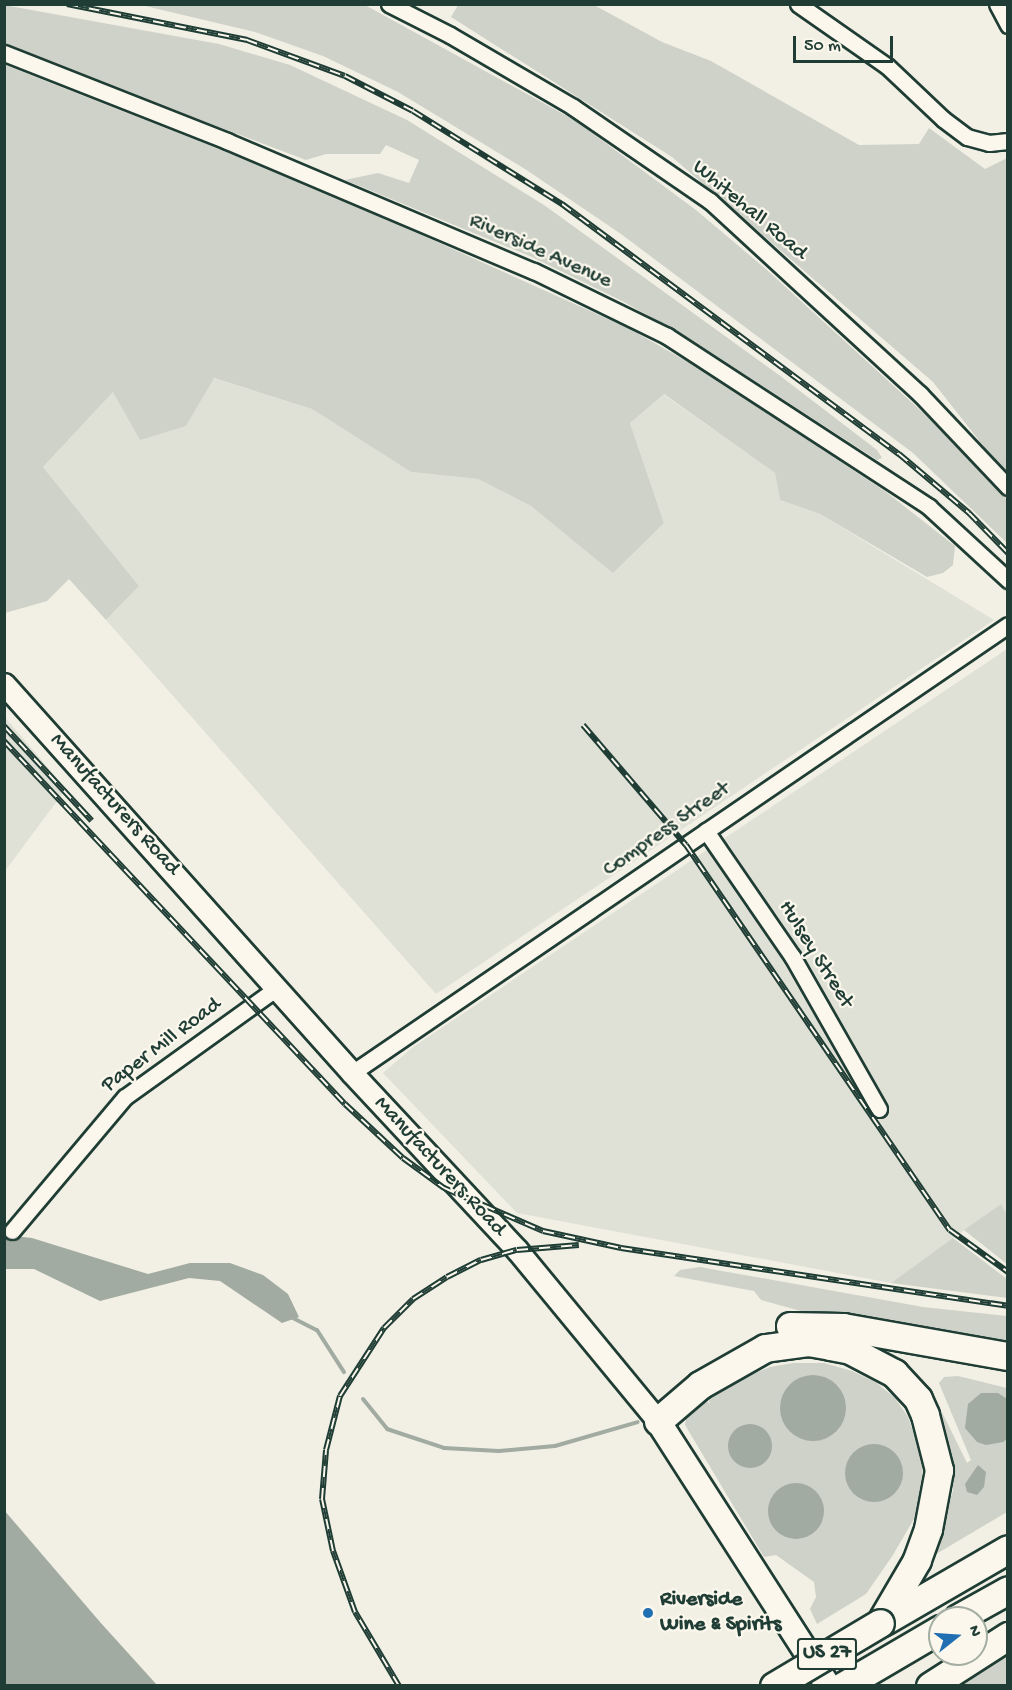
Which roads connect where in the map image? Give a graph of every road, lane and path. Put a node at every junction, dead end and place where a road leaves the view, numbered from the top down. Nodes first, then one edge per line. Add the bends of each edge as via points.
1 (389, 4) edge
2 (798, 4) edge
3 (997, 4) edge
4 (1008, 25) edge
5 (4, 53) edge
6 (1008, 141) edge
7 (1008, 487) edge
8 (1008, 579) edge
9 (1008, 625) edge
10 (4, 684) edge
11 (706, 831) junction
12 (278, 987) junction
13 (352, 1073) junction
14 (879, 1109) dead end
15 (12, 1231) dead end
16 (1008, 1356) edge
17 (652, 1415) junction
18 (1008, 1549) edge
19 (1008, 1590) edge
20 (979, 1606) edge
21 (880, 1623) junction
22 (1008, 1635) edge
23 (928, 1636) edge
24 (774, 1686) edge
25 (828, 1686) edge
26 (843, 1686) edge
27 (930, 1686) edge

1 - 7 street, Whitehall Road via 573,107 710,201 920,394
2 - 6 street via 887,66 967,137 989,143
3 - 4 street
5 - 8 street, Riverside Avenue via 227,141 534,271 666,336 928,507
9 - 11 street, Compress Street
10 - 12 main road, Manufacturers Road
11 - 13 street, Compress Street
11 - 14 street, Hulsey Street via 792,956
12 - 13 main road, Manufacturers Road
12 - 15 street, Paper Mill Road via 125,1097
13 - 17 main road, Manufacturers Road via 517,1250
16 - 17 highway via 843,1327 797,1324 738,1341 701,1363
17 - 21 highway via 765,1347 808,1342 830,1346 850,1350 894,1372 918,1399 926,1415 939,1470 930,1520 917,1560
17 - 25 main road, Manufacturers Road
18 - 21 highway, US 27
19 - 20 highway
21 - 24 highway, US 27, bridge
22 - 27 highway
23 - 26 highway, US 27

